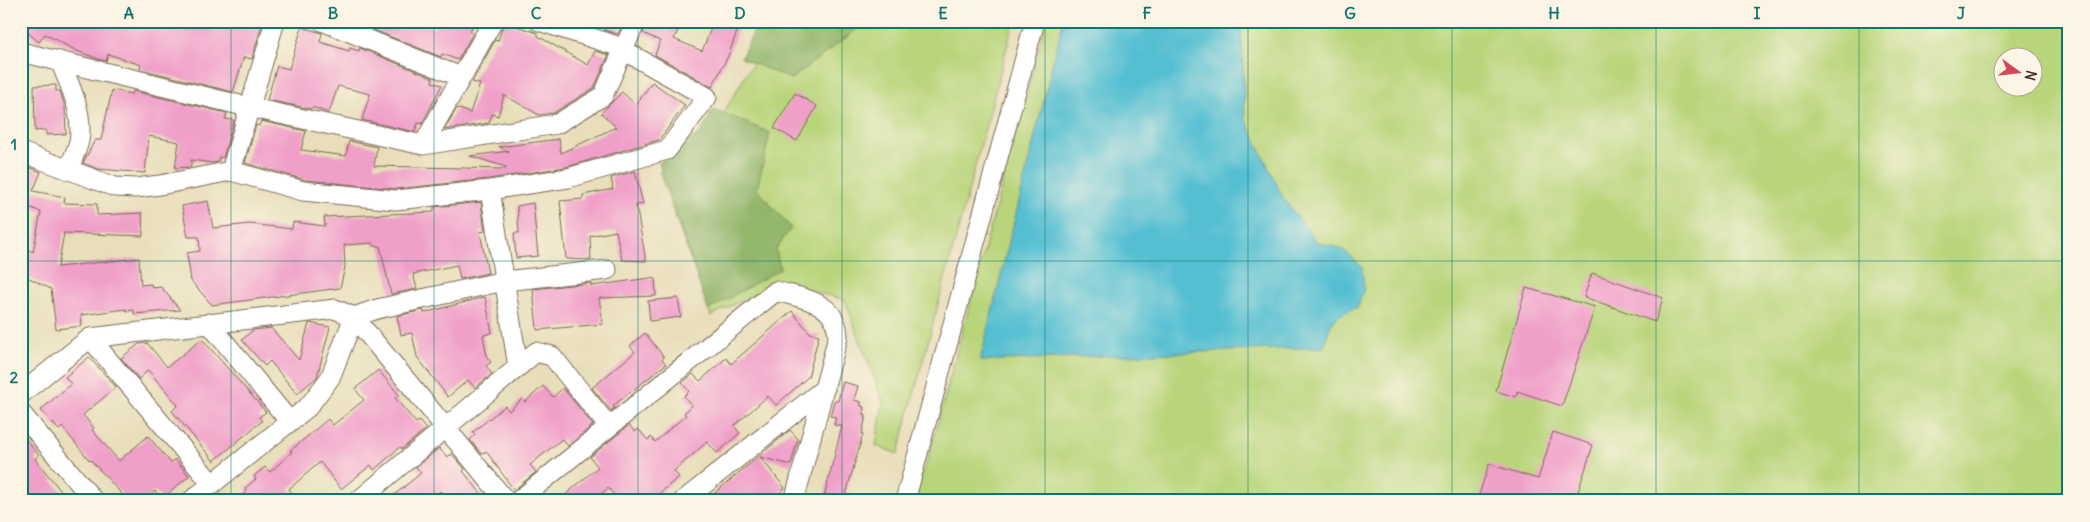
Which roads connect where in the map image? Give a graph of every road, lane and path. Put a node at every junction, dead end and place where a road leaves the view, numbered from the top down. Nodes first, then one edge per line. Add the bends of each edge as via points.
1 (275, 21) edge
2 (322, 21) edge
3 (493, 21) edge
4 (540, 21) edge
5 (636, 21) edge
6 (1035, 21) edge
7 (21, 52) edge
8 (624, 52) junction
9 (60, 61) junction
10 (461, 77) junction
11 (248, 107) junction
12 (423, 145) junction
13 (21, 152) edge
14 (68, 170) junction
15 (231, 171) junction
16 (490, 190) junction
17 (607, 270) dead end
18 (504, 281) junction
19 (354, 317) junction
20 (209, 323) junction
21 (90, 338) junction
22 (518, 366) junction
23 (824, 388) junction
24 (21, 394) edge
25 (21, 413) edge
26 (290, 422) junction
27 (610, 427) junction
28 (447, 428) junction
29 (212, 484) junction
30 (94, 501) edge
31 (191, 501) edge
32 (358, 501) edge
33 (506, 501) edge
34 (518, 501) edge
35 (683, 501) edge
36 (794, 501) edge
37 (905, 501) edge

1 - 11 street
2 - 10 street
3 - 10 street
4 - 8 street via 614,45
5 - 8 street
6 - 37 street
7 - 9 street
8 - 12 street via 603,96 557,124
8 - 16 street via 706,97 667,150 568,178
9 - 11 street
9 - 14 street via 74,95 80,121 79,141
10 - 12 street
11 - 12 street
11 - 15 street
13 - 14 street
14 - 15 street via 115,187 136,188
15 - 16 street via 303,191 396,200
16 - 18 street
17 - 18 street
18 - 19 street
18 - 22 street
19 - 20 street via 334,308
19 - 26 street via 330,378 308,407
19 - 28 street
20 - 21 street
20 - 26 street
21 - 24 street
21 - 29 street
22 - 27 street via 536,352 552,356
22 - 28 street
23 - 27 street via 838,325 832,314 820,304 776,291
23 - 35 street
23 - 36 street
25 - 30 street
26 - 29 street
27 - 34 street
28 - 32 street
28 - 33 street
29 - 31 street

